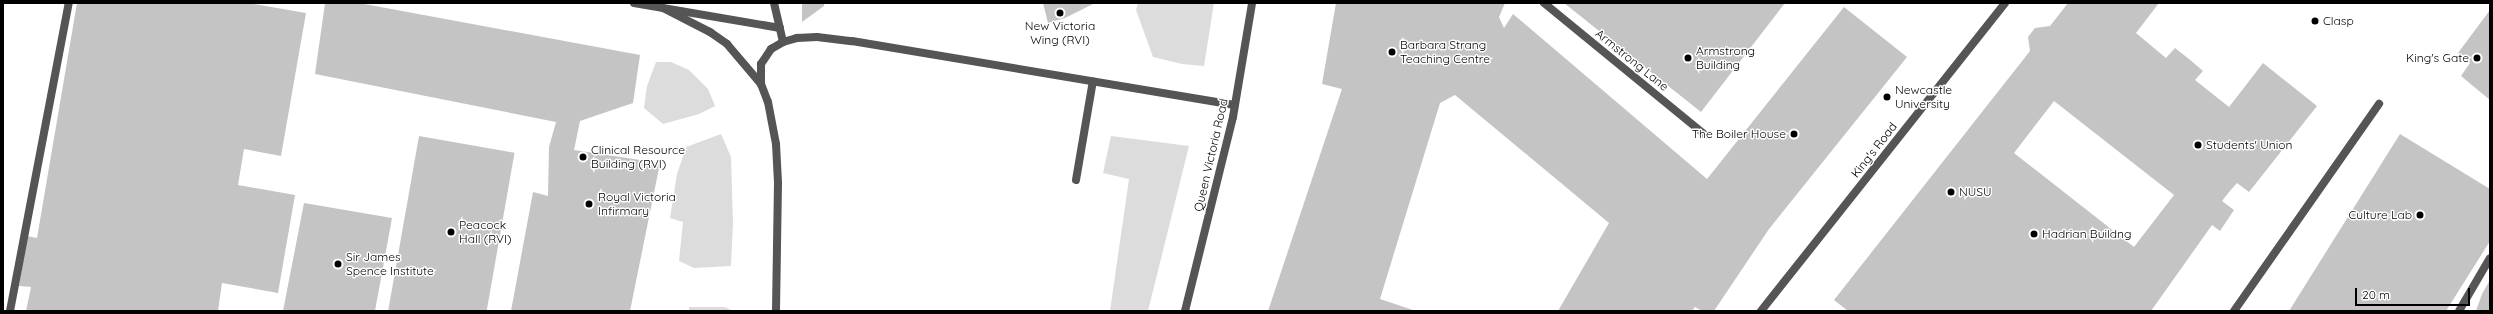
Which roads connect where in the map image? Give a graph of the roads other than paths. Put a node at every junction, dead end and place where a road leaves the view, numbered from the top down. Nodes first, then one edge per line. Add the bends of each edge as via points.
1 (69, 3) edge
2 (634, 3) edge
3 (774, 3) edge
4 (1252, 3) edge
5 (1544, 3) edge
6 (2005, 3) edge
7 (663, 5) edge
8 (780, 28) junction
9 (783, 42) junction
10 (1093, 81) junction
11 (761, 84) junction
12 (2379, 104) dead end
13 (1235, 105) junction
14 (1705, 135) dead end
15 (1076, 180) dead end
16 (2490, 258) edge
17 (10, 311) edge
18 (776, 311) edge
19 (1186, 311) edge
20 (1761, 311) edge
21 (2234, 311) edge
22 (2459, 311) edge

1 - 17 street
2 - 7 street
3 - 8 street
4 - 13 street, Queen Victoria Road
5 - 14 street, Armstrong Lane
6 - 20 street, King's Road
7 - 8 street
7 - 11 street via 726,44
8 - 9 street
9 - 10 street via 817,37 852,41
9 - 11 street via 765,57 760,72
10 - 13 street
10 - 15 street
11 - 18 street via 768,102 776,144
12 - 21 street
13 - 19 street, Queen Victoria Road
16 - 22 street

